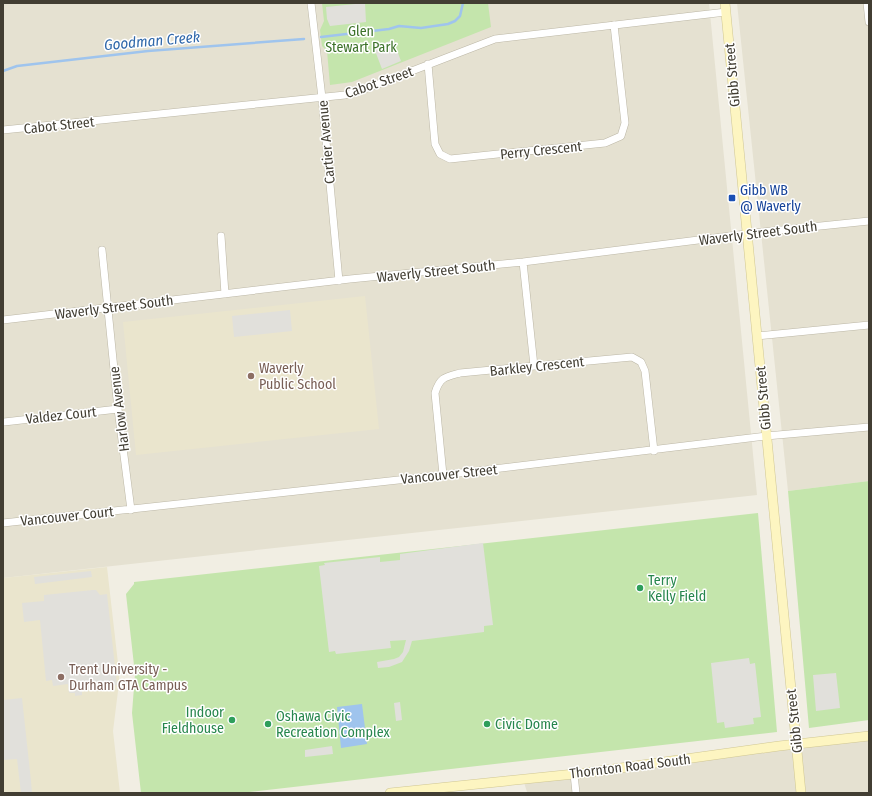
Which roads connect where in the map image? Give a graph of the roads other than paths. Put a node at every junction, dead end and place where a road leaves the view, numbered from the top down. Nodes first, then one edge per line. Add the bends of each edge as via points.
1 (311, 3) edge
2 (867, 3) edge
3 (726, 7) edge
4 (869, 22) edge
5 (614, 25) junction
6 (428, 64) junction
7 (322, 98) junction
8 (3, 130) edge
9 (869, 220) edge
10 (747, 234) junction
11 (221, 236) dead end
12 (102, 250) dead end
13 (523, 262) junction
14 (339, 281) junction
15 (225, 294) junction
16 (108, 308) junction
17 (3, 320) edge
18 (869, 325) edge
19 (757, 336) junction
20 (534, 366) junction
21 (118, 409) junction
22 (3, 422) edge
23 (869, 427) edge
24 (766, 436) junction
25 (654, 451) junction
26 (443, 475) junction
27 (131, 510) junction
28 (3, 523) edge
29 (869, 736) edge
30 (796, 745) junction
31 (574, 774) junction
32 (390, 793) edge
33 (576, 793) edge
34 (801, 793) edge

1 - 7 street, Cartier Avenue
2 - 4 street
3 - 5 street, Cabot Street
3 - 10 main road, Gibb Street
5 - 6 street, Cabot Street via 495,39
5 - 6 street, Perry Crescent via 625,123 621,136 605,143 450,159 440,154 435,144
6 - 7 street, Cabot Street via 365,89
7 - 8 street, Cabot Street
7 - 14 street, Cartier Avenue
9 - 10 street, Waverly Street South
10 - 13 street, Waverly Street South
10 - 19 main road, Gibb Street
11 - 15 street
12 - 16 street, Harlow Avenue
13 - 14 street, Waverly Street South
13 - 20 street
14 - 15 street, Waverly Street South
15 - 16 street, Waverly Street South
16 - 17 street, Waverly Street South
16 - 21 street, Harlow Avenue
18 - 19 street
19 - 24 main road, Gibb Street
20 - 25 street, Barkley Crescent via 632,356 641,362 645,371
20 - 26 street, Barkley Crescent via 460,373 446,377 438,383 435,393
21 - 22 street, Valdez Court
21 - 27 street, Harlow Avenue
23 - 24 street, Vancouver Street
24 - 25 street, Vancouver Street
24 - 30 main road, Gibb Street
25 - 26 street, Vancouver Street
26 - 27 street, Vancouver Street
27 - 28 street, Vancouver Court
29 - 30 main road, Thornton Road South
30 - 31 main road, Thornton Road South
30 - 34 main road, Gibb Street
31 - 32 main road, Thornton Road South
31 - 33 street

